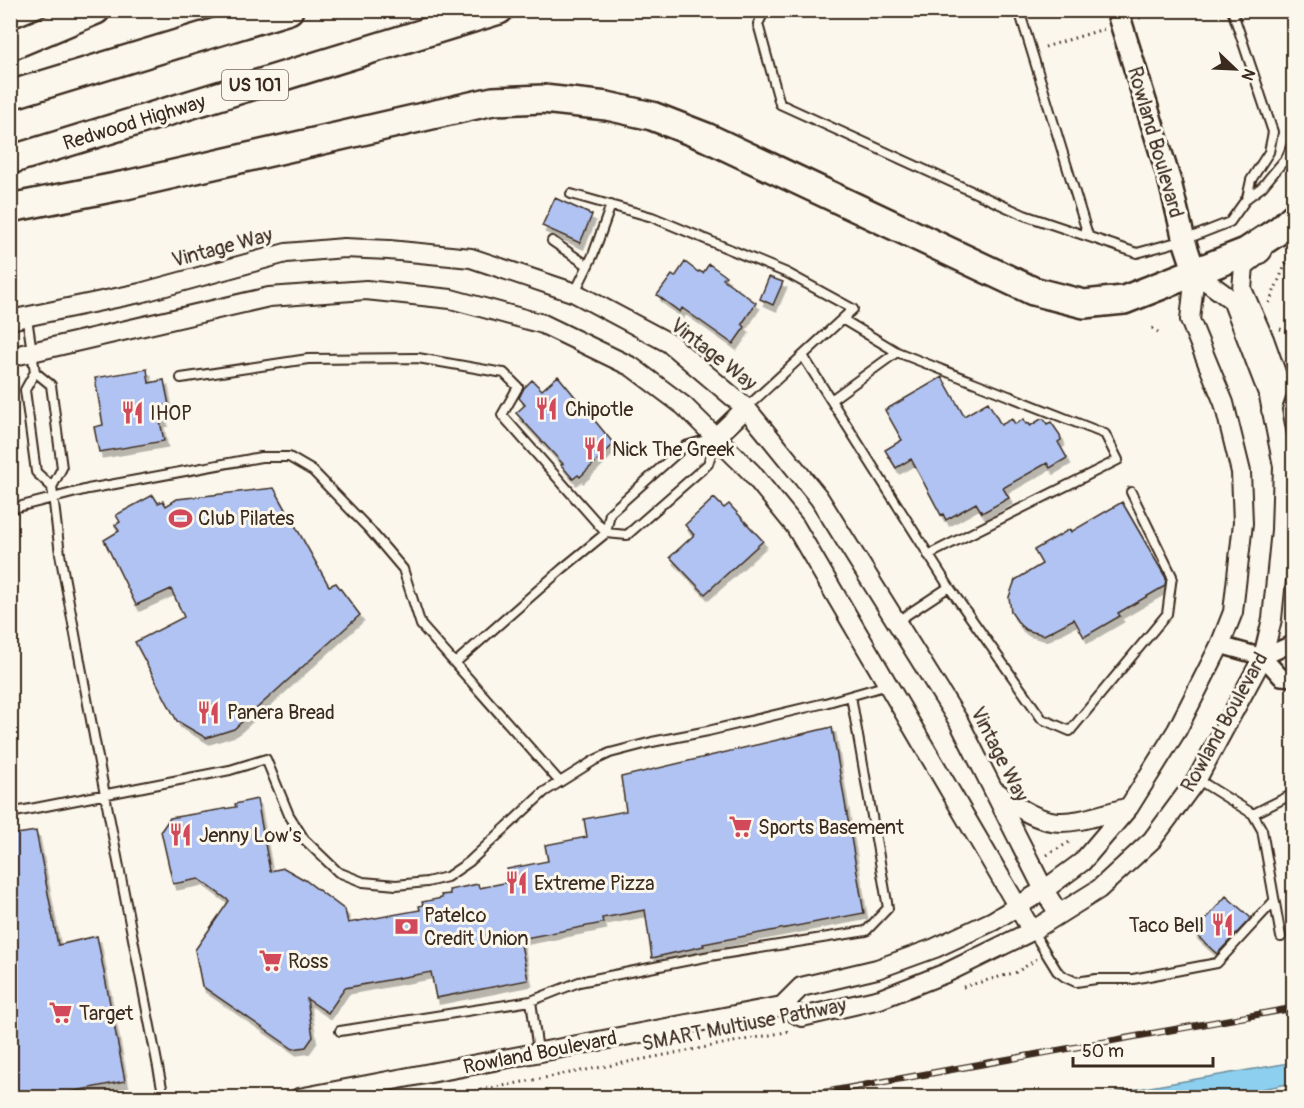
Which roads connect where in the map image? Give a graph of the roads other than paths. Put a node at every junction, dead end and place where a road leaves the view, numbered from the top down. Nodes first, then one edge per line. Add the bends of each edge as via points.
1 (96, 10) edge
2 (289, 10) edge
3 (499, 10) edge
4 (765, 10) edge
5 (1019, 10) edge
6 (1232, 10) edge
7 (1120, 19) edge
8 (10, 46) edge
9 (10, 96) edge
10 (1293, 140) edge
11 (10, 160) edge
12 (572, 194) dead end
13 (1247, 198) junction
14 (611, 205) junction
15 (10, 208) edge
16 (1293, 217) edge
17 (1088, 235) junction
18 (1184, 240) junction
19 (1283, 240) edge
20 (552, 241) dead end
21 (587, 265) junction
22 (1195, 273) junction
23 (575, 293) junction
24 (19, 319) edge
25 (842, 320) junction
26 (32, 352) junction
27 (897, 352) junction
28 (803, 356) junction
29 (10, 357) edge
30 (35, 372) junction
31 (181, 378) dead end
32 (831, 400) junction
33 (746, 408) junction
34 (1271, 410) junction
35 (716, 437) junction
36 (52, 487) junction
37 (1131, 492) dead end
38 (54, 499) junction
39 (10, 509) edge
40 (606, 533) junction
41 (928, 555) junction
42 (949, 588) junction
43 (895, 623) junction
44 (1293, 643) edge
45 (1220, 645) junction
46 (1263, 657) junction
47 (455, 663) junction
48 (1293, 678) edge
49 (889, 685) junction
50 (851, 696) junction
51 (1197, 779) junction
52 (559, 781) junction
53 (993, 789) junction
54 (105, 795) junction
55 (1293, 796) edge
56 (1129, 807) junction
57 (10, 813) edge
58 (1253, 814) junction
59 (1044, 890) junction
60 (1274, 901) junction
61 (1019, 907) junction
62 (1059, 914) junction
63 (1032, 931) junction
64 (1281, 937) dead end
65 (531, 1001) junction
66 (782, 1006) junction
67 (340, 1030) dead end
68 (538, 1052) junction
69 (164, 1098) edge
70 (299, 1098) edge

1 - 8 highway
2 - 9 highway
3 - 11 highway, Redwood Highway / US 101
4 - 17 lane via 758,24 780,104 1024,215
5 - 17 lane
6 - 13 lane via 1273,132 1269,152 1251,180
7 - 18 main road, Rowland Boulevard, bridge
10 - 13 lane via 1287,157 1262,187
12 - 14 lane
13 - 18 lane via 1230,222
14 - 21 lane
14 - 25 lane via 652,217 788,273 853,309
15 - 22 highway via 493,101 543,99 652,116 1033,291 1084,304 1124,300
16 - 19 highway
17 - 18 lane via 1137,253
18 - 22 main road, Rowland Boulevard
19 - 22 highway
19 - 34 street via 1244,266 1242,289 1280,384
20 - 21 lane
21 - 23 lane
22 - 34 street, Rowland Boulevard via 1232,300
22 - 45 street, Rowland Boulevard via 1190,320 1224,403 1241,472 1244,523 1233,612
23 - 24 street, Vintage Way via 471,258 344,248 286,253 140,293
23 - 33 street, Vintage Way via 669,343
24 - 26 lane
25 - 27 lane
25 - 28 lane
26 - 29 street
26 - 30 lane
26 - 35 street via 269,297 366,290 451,299 543,324 632,367 684,406
27 - 32 lane
27 - 41 lane via 1106,434 1118,460
28 - 32 lane
28 - 33 lane
30 - 36 lane via 26,390 36,472
30 - 36 lane via 51,385 62,468
31 - 40 lane via 308,359 418,357 504,373 519,387 502,415
32 - 41 lane
33 - 35 street
33 - 43 street, Vintage Way via 819,498
34 - 46 street, Rowland Boulevard via 1283,466 1281,530 1272,619
35 - 40 lane via 685,446 610,513
35 - 40 lane via 708,464 627,535
35 - 49 street via 795,526
36 - 38 lane
37 - 42 lane via 1173,576 1167,614 1070,731 1042,719
38 - 39 lane
38 - 47 lane via 88,489 261,457 289,457 313,471 403,569 421,625
38 - 54 lane via 60,554
40 - 47 lane
41 - 42 lane
42 - 43 lane
43 - 53 street, Vintage Way via 959,722
44 - 46 street
45 - 46 street
45 - 56 street, Rowland Boulevard via 1177,730
46 - 48 street via 1281,677
46 - 51 street, Rowland Boulevard
47 - 52 lane
49 - 50 lane
49 - 61 street
50 - 52 lane via 610,753
50 - 65 lane via 888,908 866,931 579,982
51 - 58 lane
51 - 62 street, Rowland Boulevard via 1152,840 1099,889
52 - 54 lane via 482,851 447,877 396,885 363,882 338,872 304,839 289,815 266,759
53 - 56 street via 1018,809 1046,821 1072,823
53 - 59 street, Vintage Way
54 - 57 lane
54 - 69 lane
55 - 58 lane
56 - 59 street, Rowland Boulevard via 1082,862
58 - 60 lane via 1262,830
59 - 61 street, Rowland Boulevard
59 - 62 street, Vintage Way
60 - 63 lane via 1217,963 1133,979 1076,982 1065,977 1057,971
60 - 64 lane
61 - 63 street
61 - 66 street, Rowland Boulevard via 935,948 877,969 801,987
62 - 63 street, Rowland Boulevard
63 - 66 street, Rowland Boulevard via 946,973 880,999 802,1017
65 - 67 lane
65 - 68 lane
66 - 68 street, Rowland Boulevard
68 - 70 street, Rowland Boulevard

